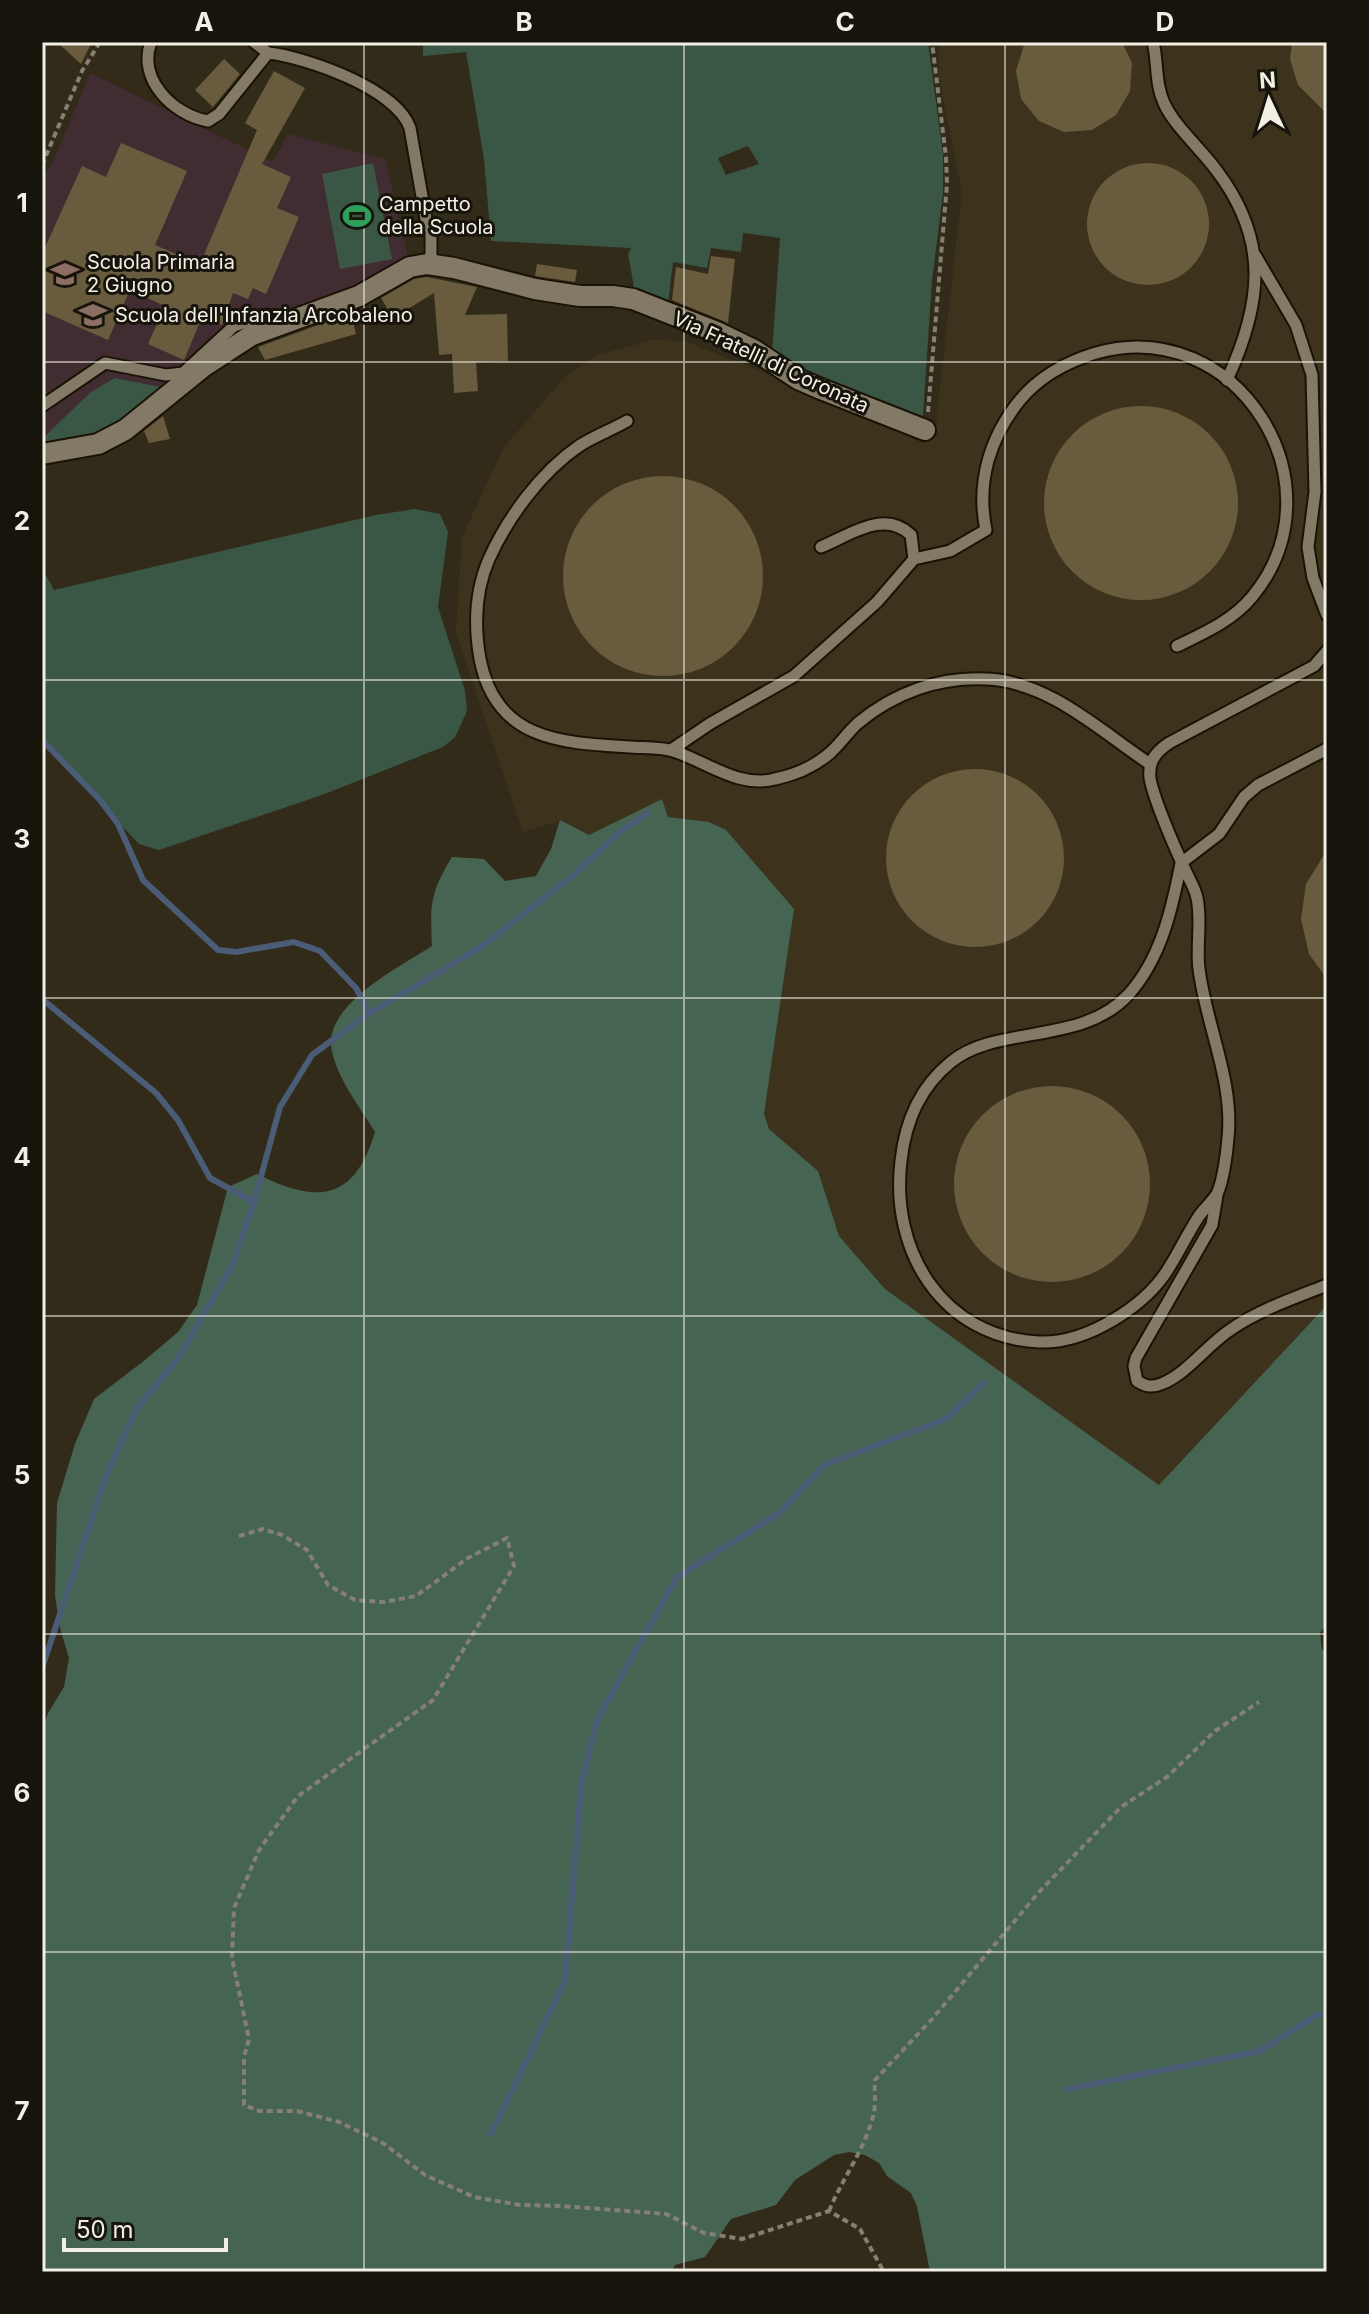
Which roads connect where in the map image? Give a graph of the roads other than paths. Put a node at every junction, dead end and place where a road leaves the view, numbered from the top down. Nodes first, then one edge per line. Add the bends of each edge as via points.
1 (151, 42) edge
2 (254, 42) edge
3 (1153, 42) edge
4 (268, 53) junction
5 (1255, 255) junction
6 (431, 265) junction
7 (267, 315) dead end
8 (1227, 380) junction
9 (42, 406) edge
10 (627, 421) dead end
11 (925, 430) road end
12 (42, 454) edge
13 (821, 547) dead end
14 (914, 559) junction
15 (1327, 615) edge
16 (1177, 646) dead end
17 (1327, 651) edge
18 (1327, 749) edge
19 (671, 750) junction
20 (1150, 764) junction
21 (1181, 863) junction
22 (1217, 1194) junction
23 (1327, 1285) edge

1 - 4 lane via 148,67 167,101 191,118 208,121
2 - 4 lane
3 - 5 lane via 1165,106 1236,198
4 - 6 lane via 370,88 406,117 431,230
5 - 8 lane via 1250,313
5 - 15 lane via 1296,325 1312,375 1315,492 1308,547
6 - 11 street, Via Fratelli di Coronata via 535,289 633,299 729,338 821,389
6 - 12 street, Via Fratelli di Coronata via 410,267 359,296 252,335 125,430 98,444
7 - 9 lane via 234,326 183,373 166,375 105,363
8 - 14 lane via 1203,363 1160,349 1114,348 1070,361 1032,386 1003,421 985,463 981,509 986,530 950,551
8 - 16 lane via 1268,426 1284,469 1287,514 1276,558 1252,597 1218,627
10 - 19 lane via 564,459 499,538 479,587 476,636 489,686 501,707 530,732
13 - 14 lane via 863,527 889,524 911,535
14 - 19 lane via 877,602 794,676
17 - 20 lane via 1314,666 1169,743
18 - 21 lane via 1258,785 1219,834
19 - 20 lane via 741,778 766,782 819,760 858,723 917,688 984,679 1042,693
20 - 21 lane via 1151,785
21 - 22 lane via 1197,896 1199,968 1228,1108 1229,1137
21 - 22 lane via 1150,965 1127,996 1107,1012 1072,1027 985,1045 953,1060 912,1110 897,1188 901,1223 918,1268 949,1304 982,1329 1040,1342 1097,1327 1150,1294
22 - 23 lane via 1212,1225 1136,1358 1137,1381 1162,1384 1229,1330

